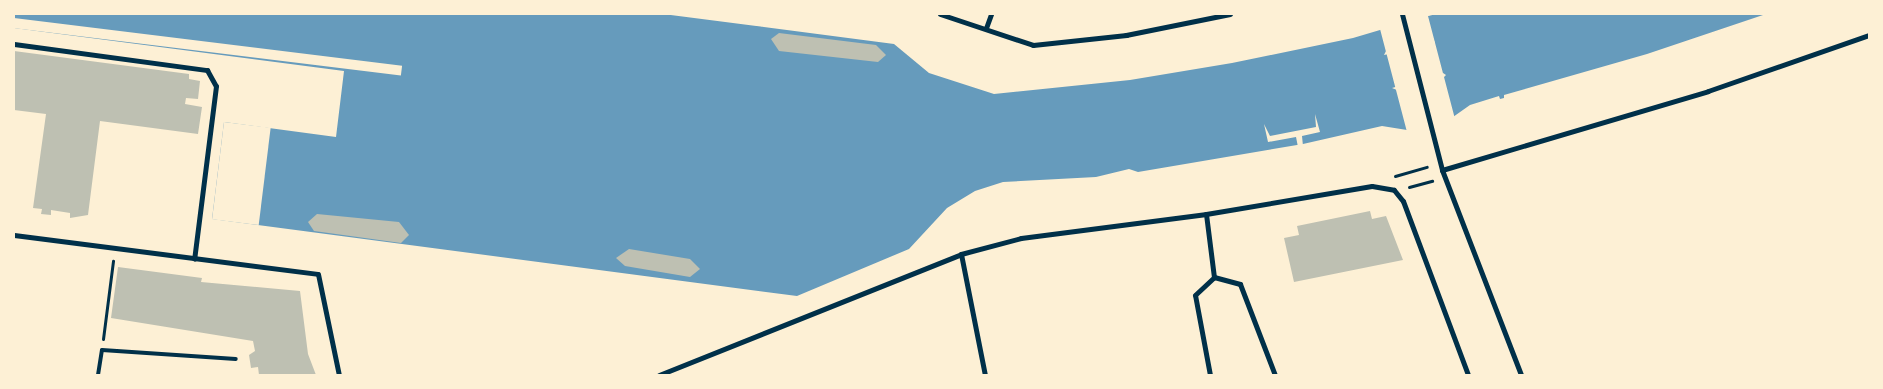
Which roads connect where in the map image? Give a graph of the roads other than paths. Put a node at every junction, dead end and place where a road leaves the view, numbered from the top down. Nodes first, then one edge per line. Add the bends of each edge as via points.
1 (940, 14) edge
2 (991, 14) edge
3 (1230, 14) edge
4 (1402, 14) edge
5 (986, 28) junction
6 (1869, 35) edge
7 (14, 44) edge
8 (1442, 170) junction
9 (1206, 214) junction
10 (14, 235) edge
11 (961, 254) junction
12 (194, 259) junction
13 (1214, 276) junction
14 (236, 359) dead end
15 (98, 375) edge
16 (340, 375) edge
17 (659, 375) edge
18 (985, 375) edge
19 (1210, 375) edge
20 (1275, 375) edge
21 (1468, 375) edge
22 (1520, 375) edge

1 - 5 street
2 - 5 street
3 - 5 street via 1126,35 1033,45
4 - 8 street
6 - 8 street via 1708,91
7 - 12 street via 207,70 216,86
8 - 22 street
9 - 11 street via 1021,238
9 - 13 street
9 - 21 street via 1372,186 1394,190 1403,201
10 - 12 street
11 - 17 street
11 - 18 street
12 - 16 street via 318,274
13 - 19 street via 1196,295
13 - 20 street via 1240,284
14 - 15 lane via 102,350

